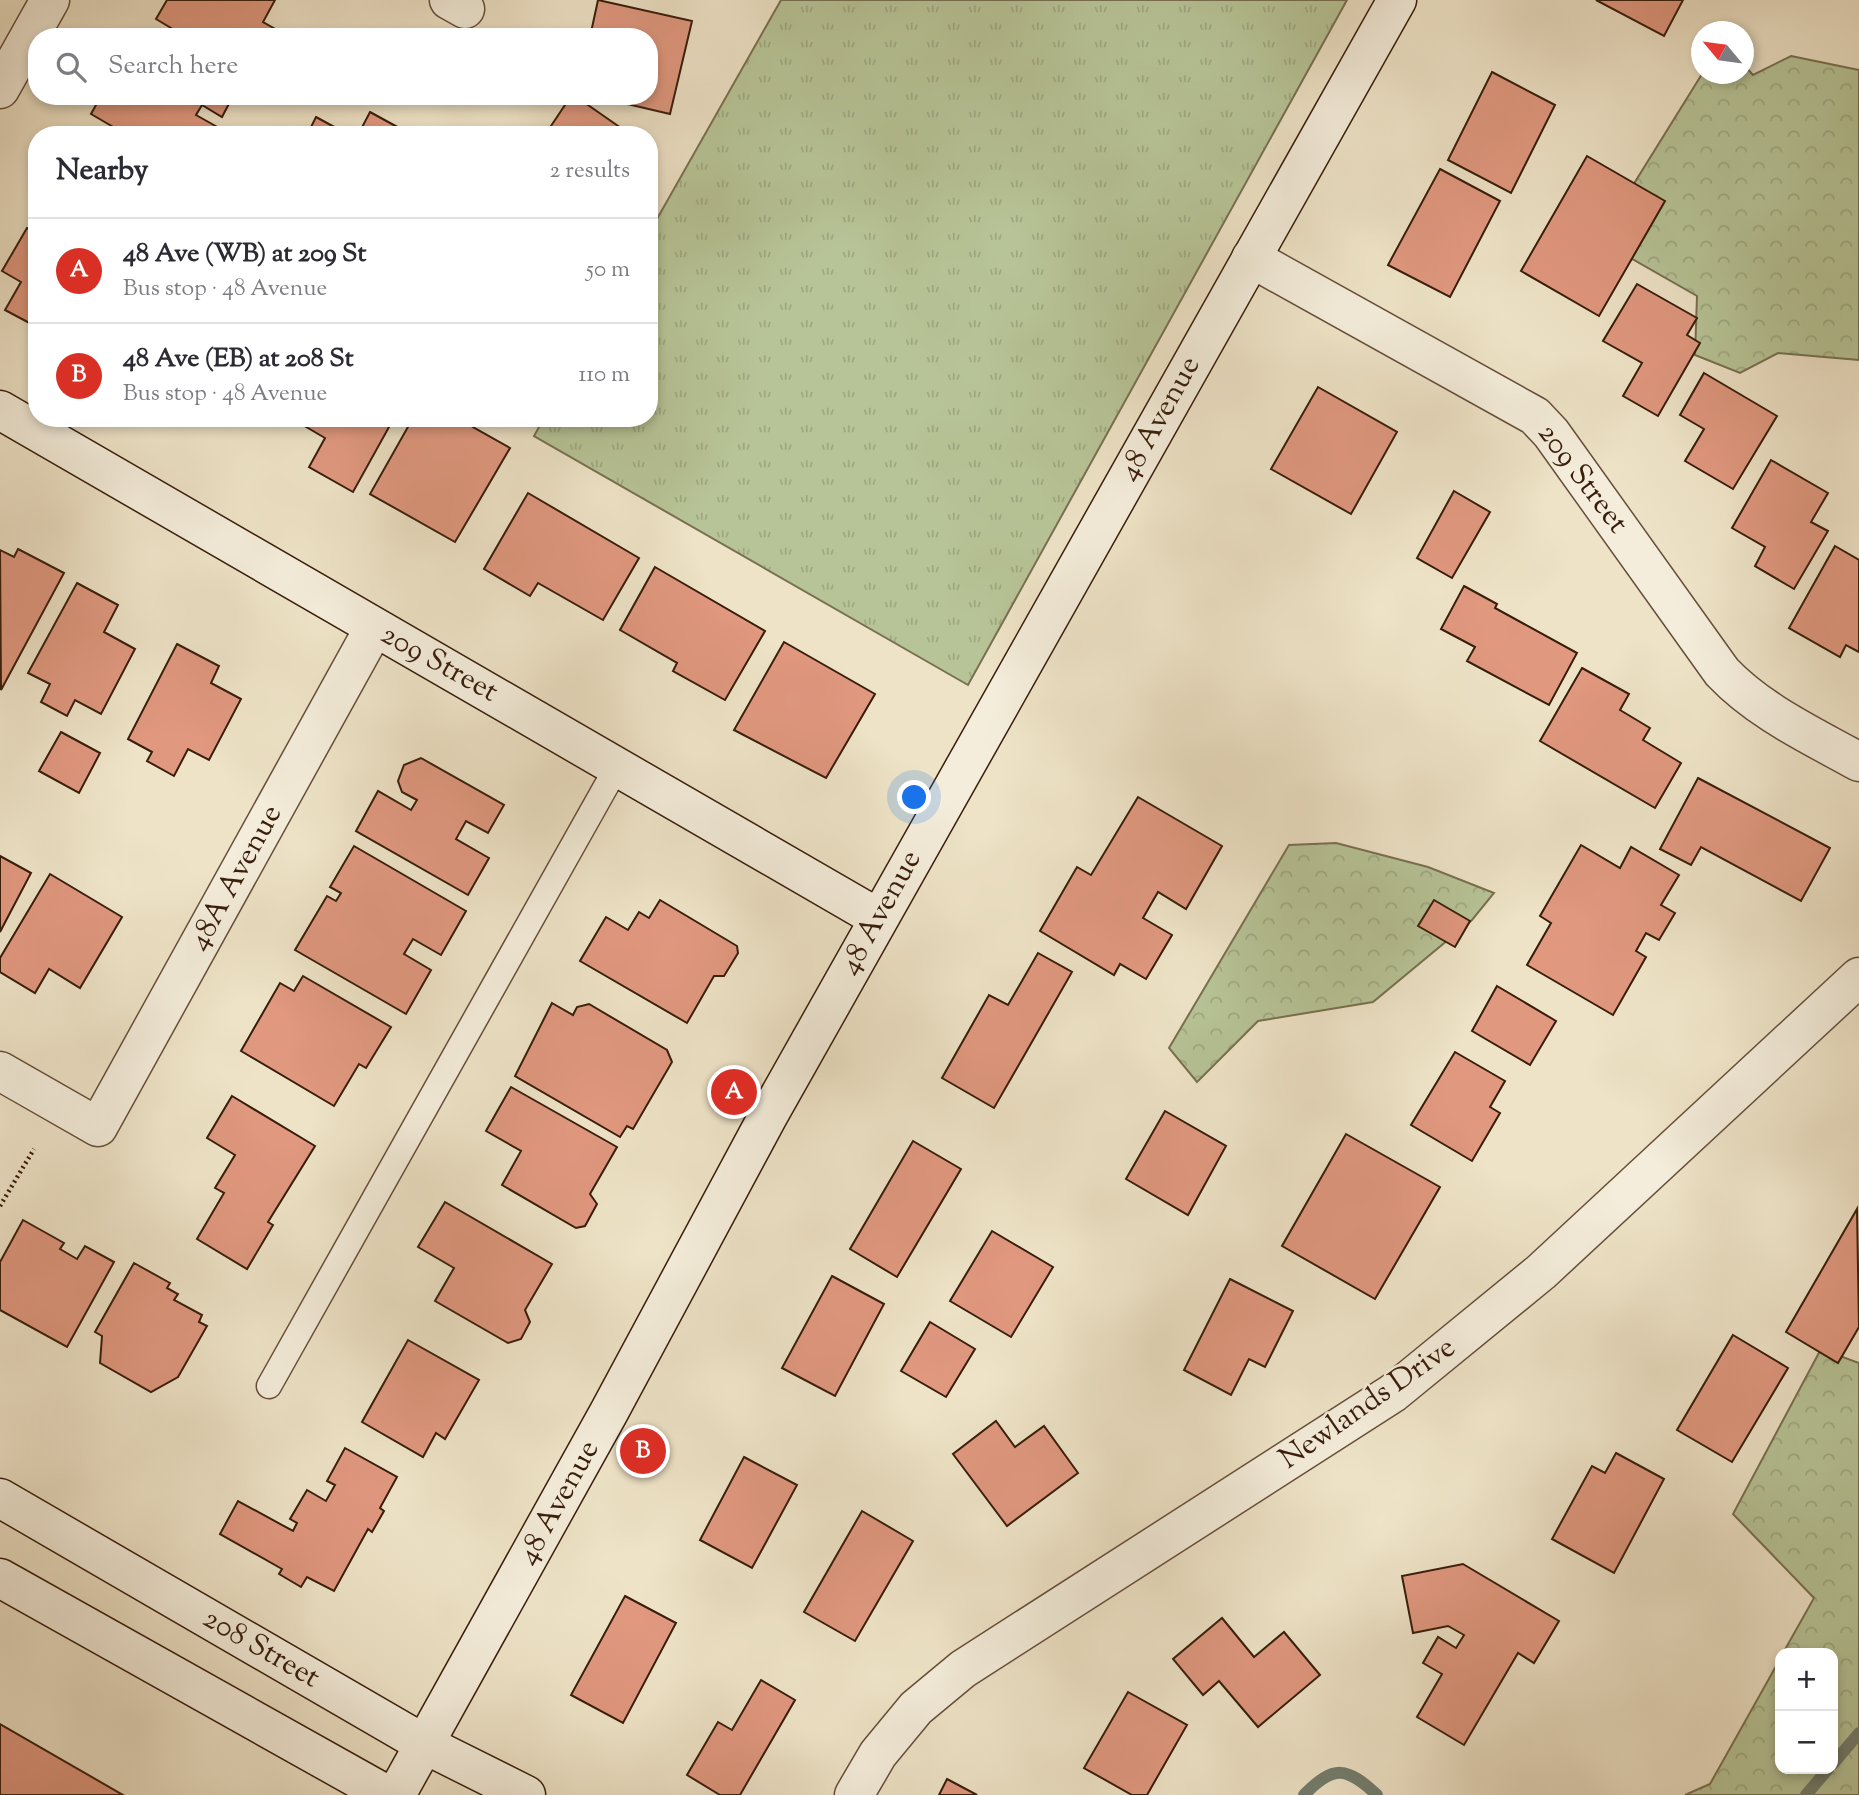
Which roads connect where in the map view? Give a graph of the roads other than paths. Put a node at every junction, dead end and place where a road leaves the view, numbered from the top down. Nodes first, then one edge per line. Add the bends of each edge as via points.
1 (50, 0) edge
2 (1397, 0) edge
3 (34, 28) edge
4 (28, 39) edge
5 (0, 89) edge
6 (1251, 258) junction
7 (0, 410) edge
8 (28, 426) edge
9 (29, 427) edge
10 (374, 628) junction
11 (1859, 762) edge
12 (618, 765) junction
13 (878, 918) junction
14 (1859, 976) edge
15 (0, 1071) edge
16 (269, 1386) dead end
17 (0, 1498) edge
18 (0, 1578) edge
19 (426, 1745) junction
20 (387, 1795) edge
21 (396, 1795) edge
22 (526, 1795) edge
23 (855, 1795) edge

1 - 3 street
2 - 6 street, 48 Avenue
4 - 5 street
6 - 11 street, 209 Street via 1535,416 1741,693
6 - 13 street, 48 Avenue
7 - 8 street, 209 Street
9 - 10 street, 209 Street
10 - 12 street, 209 Street
10 - 15 street, 48A Avenue via 98,1127
12 - 13 street, 209 Street
12 - 16 lane
13 - 19 street, 48 Avenue
14 - 23 street, Newlands Drive via 1541,1272 1461,1339 1393,1393 963,1669 916,1707 878,1754
17 - 19 street, 208 Street
18 - 20 street
19 - 21 street, 48 Avenue
19 - 22 street, 208 Street

